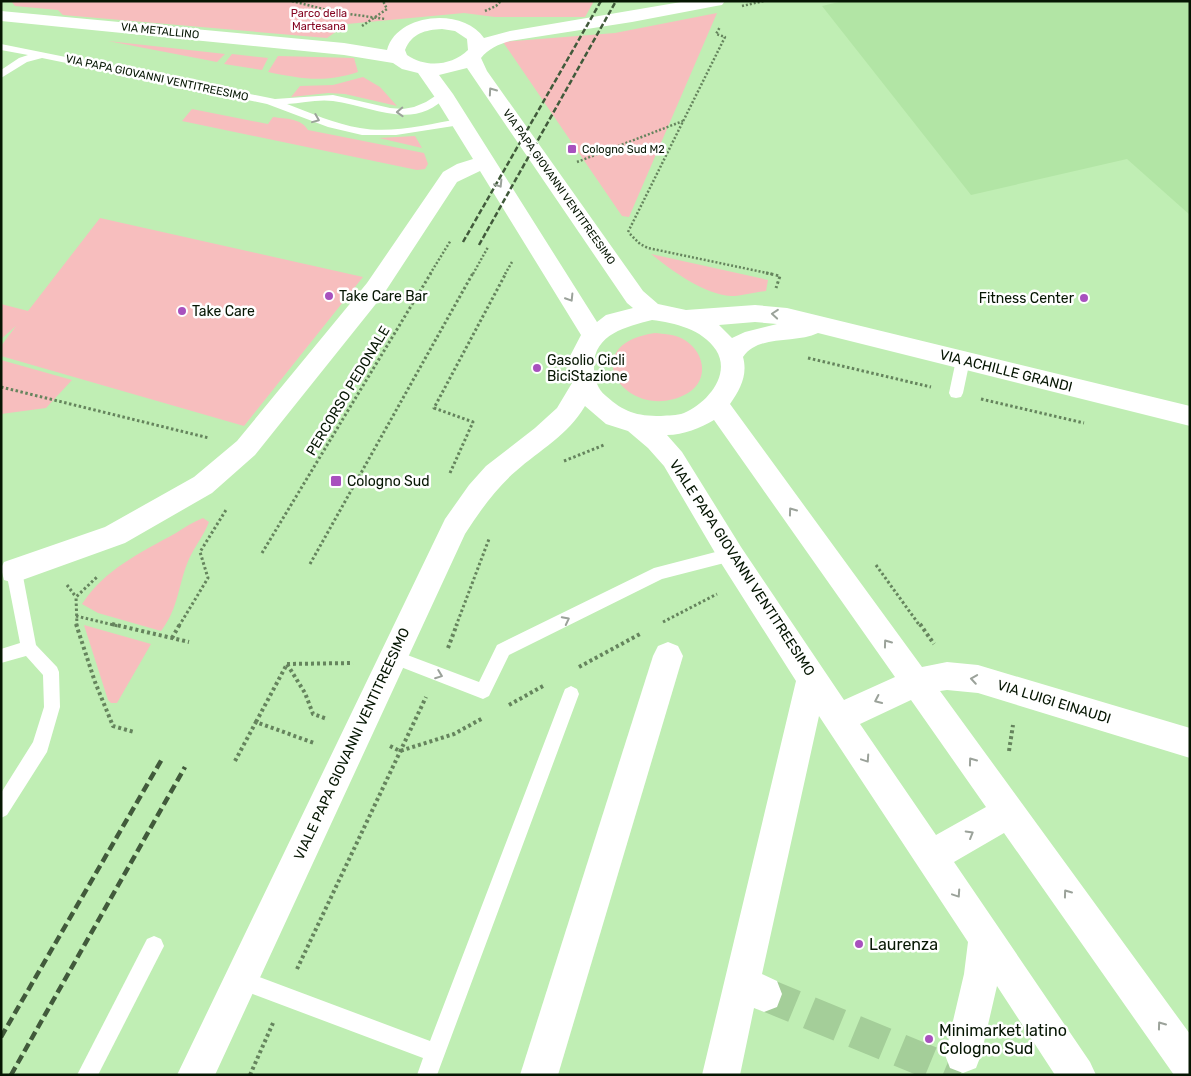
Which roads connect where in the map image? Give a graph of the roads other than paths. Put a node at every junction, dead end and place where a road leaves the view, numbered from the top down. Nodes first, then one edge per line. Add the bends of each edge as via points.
1 (6, 1) edge
2 (716, 1) edge
3 (1, 16) edge
4 (26, 17) junction
5 (580, 24) junction
6 (459, 27) junction
7 (407, 33) junction
8 (294, 44) junction
9 (1, 47) edge
10 (474, 53) junction
11 (45, 55) junction
12 (399, 58) junction
13 (425, 70) junction
14 (1, 75) edge
15 (443, 94) junction
16 (270, 101) junction
17 (460, 122) junction
18 (486, 162) junction
19 (652, 312) junction
20 (687, 318) junction
21 (822, 326) junction
22 (593, 335) junction
23 (730, 358) junction
24 (963, 360) junction
25 (584, 385) junction
26 (956, 393) dead end
27 (717, 405) junction
28 (1190, 416) edge
29 (626, 421) junction
30 (549, 452) junction
31 (731, 555) junction
32 (6, 576) edge
33 (29, 648) junction
34 (1, 656) edge
35 (668, 656) dead end
36 (391, 662) junction
37 (812, 679) junction
38 (916, 682) junction
39 (571, 694) dead end
40 (839, 718) junction
41 (1190, 743) edge
42 (1, 809) edge
43 (1009, 812) junction
44 (931, 856) junction
45 (986, 938) junction
46 (154, 946) dead end
47 (241, 980) junction
48 (436, 1053) junction
49 (963, 1055) dead end
50 (1190, 1065) edge
51 (87, 1075) edge
52 (196, 1075) edge
53 (427, 1075) edge
54 (539, 1075) edge
55 (721, 1075) edge
56 (1077, 1075) edge

1 - 4 street
2 - 5 street via 632,18
3 - 4 street, VIA METALLINO
4 - 8 street, VIA METALLINO
5 - 6 street
5 - 10 street via 502,38
6 - 7 street via 430,25
6 - 10 street via 478,42
7 - 8 street, VIA METALLINO via 361,40
7 - 12 street via 397,44
8 - 12 street, VIA METALLINO
9 - 11 lane, VIA PAPA GIOVANNI VENTITREESIMO
10 - 13 street via 450,68
19 -> 10 street, VIA PAPA GIOVANNI VENTITREESIMO via 635,297 478,71
11 - 14 lane, VIA PAPA GIOVANNI VENTITREESIMO via 23,60
11 - 16 lane, VIA PAPA GIOVANNI VENTITREESIMO
12 - 13 street via 409,66
13 - 15 street
15 -> 16 lane, VIA PAPA GIOVANNI VENTITREESIMO via 428,106 396,113 335,98
15 - 17 street
16 -> 17 lane, VIA PAPA GIOVANNI VENTITREESIMO via 332,125 362,132 396,132
17 - 18 street
18 -> 22 street
18 - 32 street via 450,177 374,289 246,448 203,485 115,535
19 - 20 street, VIALE PAPA GIOVANNI VENTITREESIMO
19 - 22 street, VIALE PAPA GIOVANNI VENTITREESIMO via 615,320
21 -> 20 street, VIA ACHILLE GRANDI via 763,313
20 - 23 street, VIALE PAPA GIOVANNI VENTITREESIMO via 713,333 727,349
21 - 23 street, VIA ACHILLE GRANDI via 748,340 736,347
21 - 24 street, VIA ACHILLE GRANDI
22 - 25 street, VIALE PAPA GIOVANNI VENTITREESIMO via 580,358
23 - 27 street, VIALE PAPA GIOVANNI VENTITREESIMO via 732,377 728,390
24 - 26 lane
24 - 28 street, VIA ACHILLE GRANDI
25 - 29 street, VIALE PAPA GIOVANNI VENTITREESIMO via 596,403
25 - 30 street, VIALE PAPA GIOVANNI VENTITREESIMO
27 - 29 street, VIALE PAPA GIOVANNI VENTITREESIMO via 702,416 677,425
38 -> 27 street
29 - 30 street, VIALE PAPA GIOVANNI VENTITREESIMO via 597,418 571,425
29 - 31 street, VIALE PAPA GIOVANNI VENTITREESIMO via 657,441 672,459
30 - 36 street, VIALE PAPA GIOVANNI VENTITREESIMO via 495,474 476,496 455,527
36 -> 31 lane via 438,674 483,691 503,650 659,573
31 - 37 street, VIALE PAPA GIOVANNI VENTITREESIMO
32 - 33 lane
33 - 34 lane
33 - 42 lane via 51,672 52,707 41,746
35 - 54 street
36 - 47 street, VIALE PAPA GIOVANNI VENTITREESIMO
37 - 40 street, VIALE PAPA GIOVANNI VENTITREESIMO
37 - 55 street via 753,989
38 -> 40 street
41 -> 38 street, VIA LUIGI EINAUDI via 978,679 947,676
43 -> 38 street
39 - 48 lane
40 -> 44 street, VIALE PAPA GIOVANNI VENTITREESIMO
44 -> 43 street
50 -> 43 street
44 -> 45 street, VIALE PAPA GIOVANNI VENTITREESIMO
45 - 49 street via 982,974
45 - 56 street, VIALE PAPA GIOVANNI VENTITREESIMO
46 - 51 lane
47 - 48 lane
47 - 52 street, VIALE PAPA GIOVANNI VENTITREESIMO
48 - 53 lane

